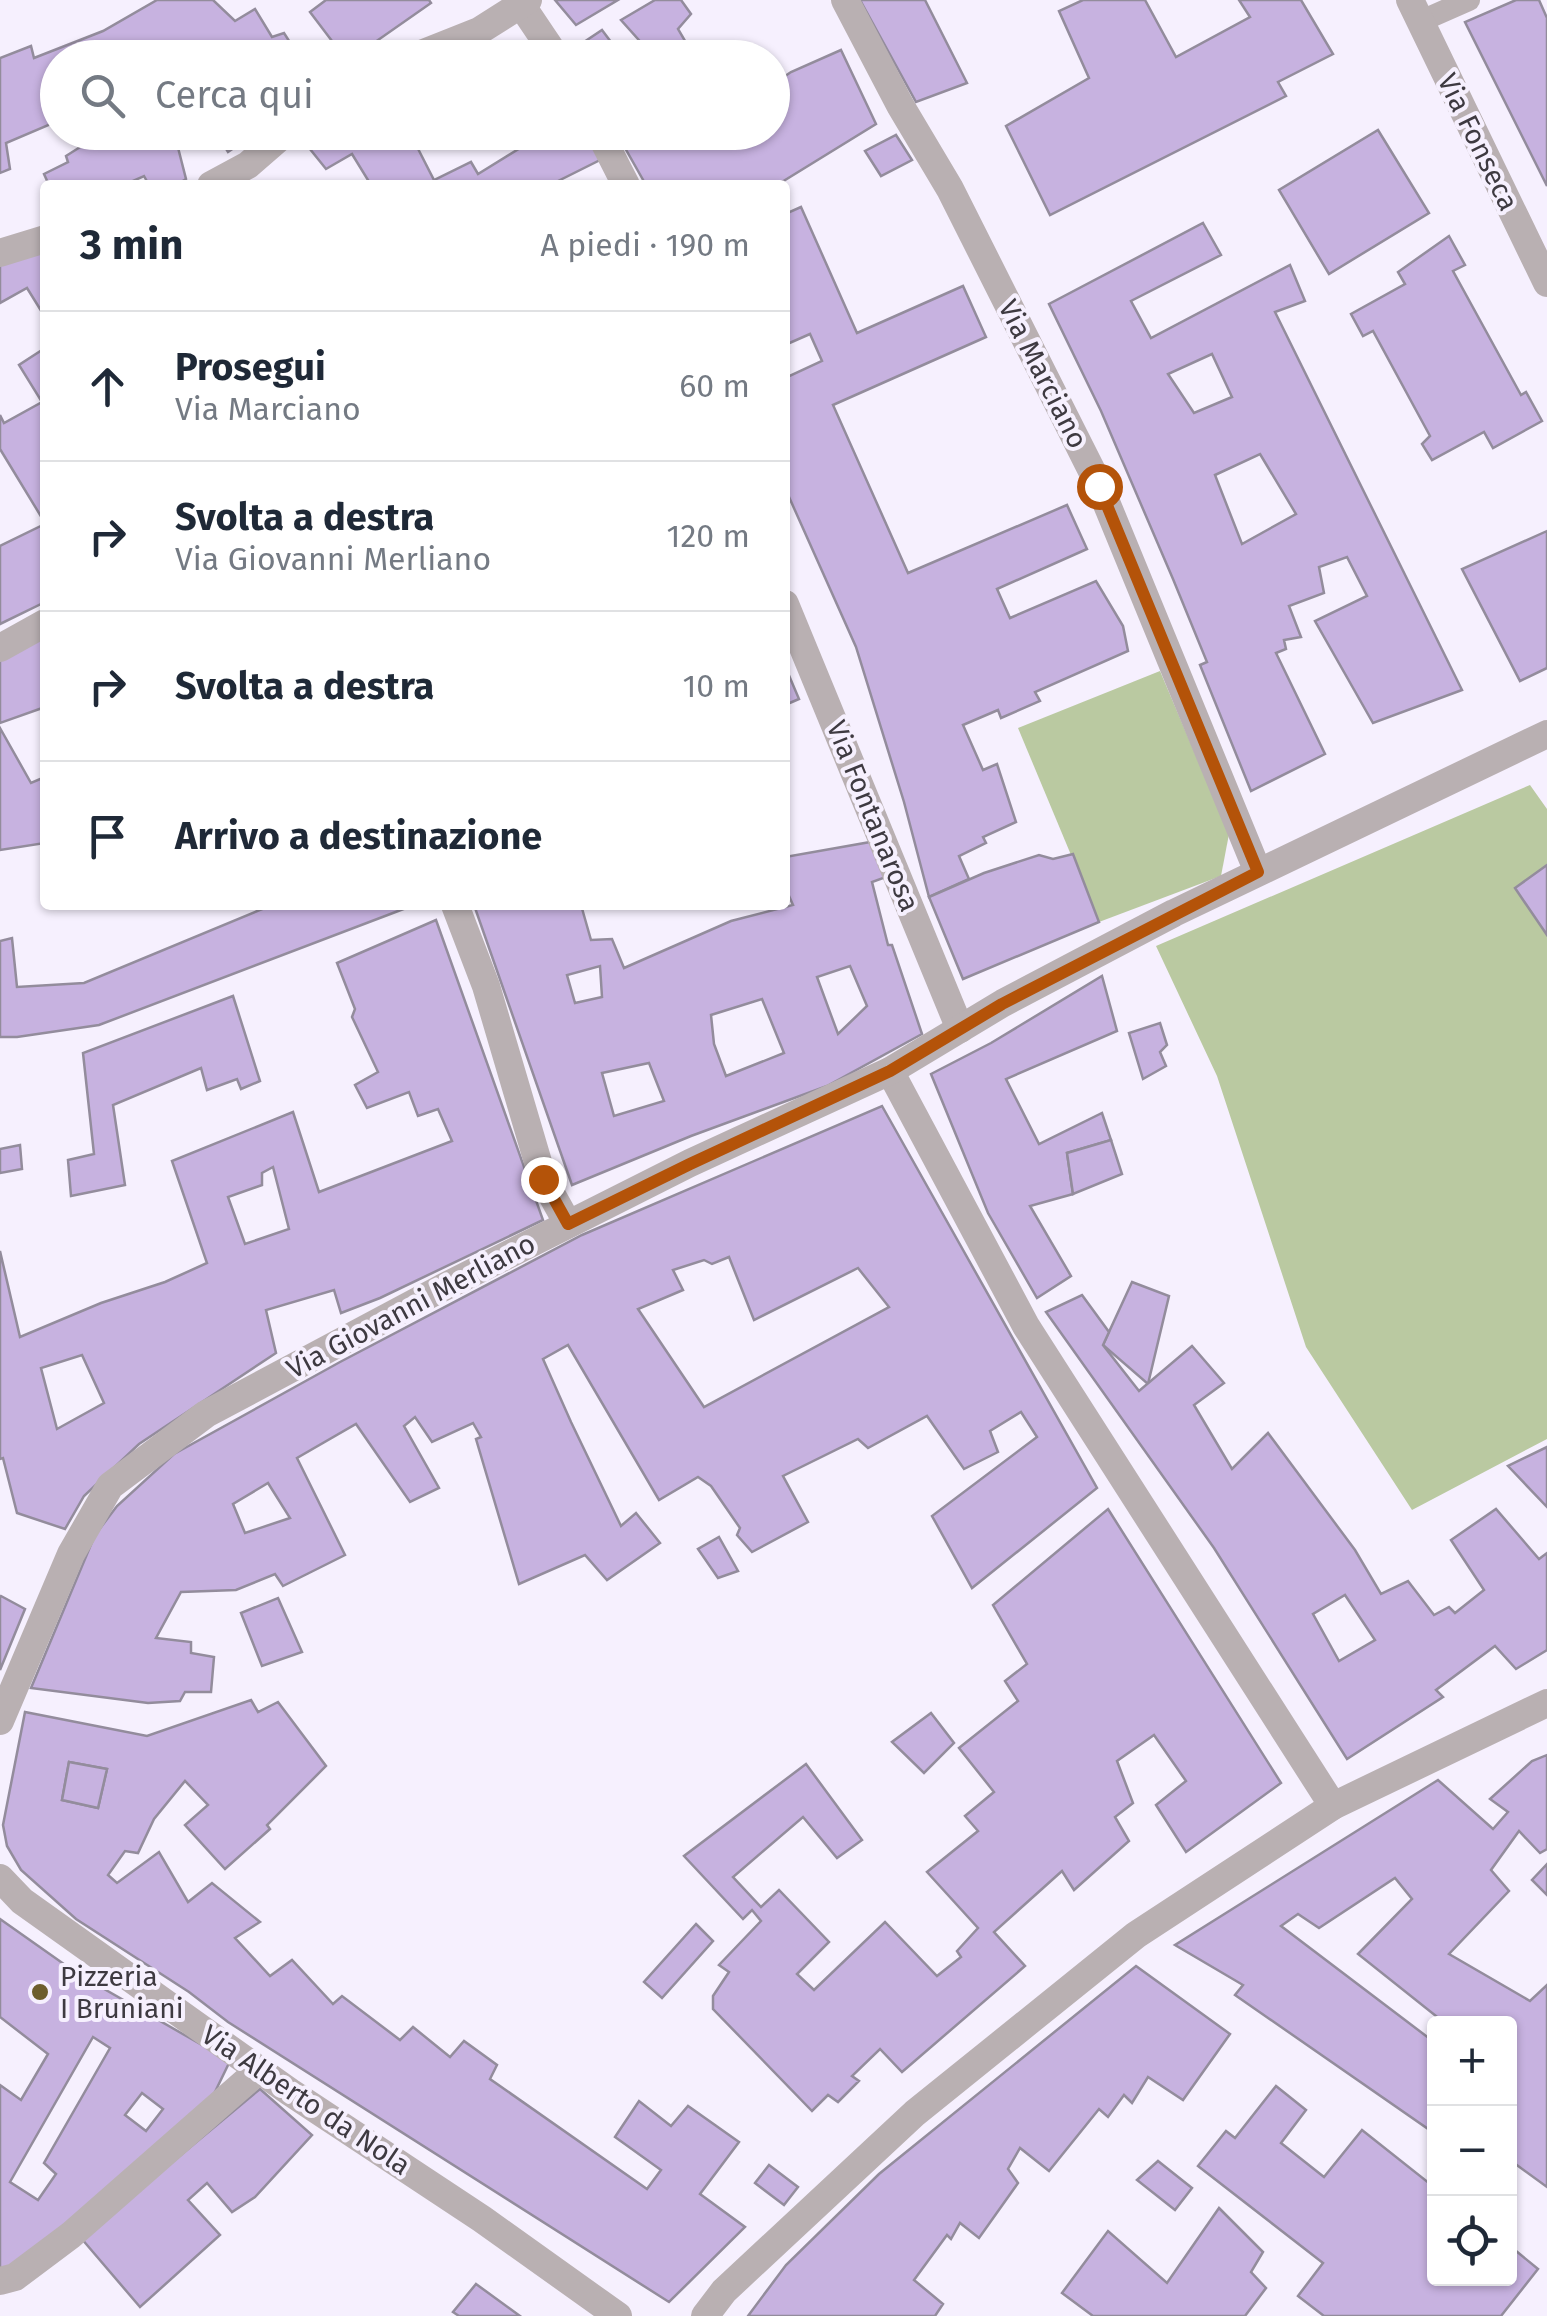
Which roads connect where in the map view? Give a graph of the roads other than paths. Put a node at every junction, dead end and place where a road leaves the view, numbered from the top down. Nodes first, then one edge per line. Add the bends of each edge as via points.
1 (845, 0) edge
2 (1469, 0) edge
3 (525, 3) edge
4 (1414, 11) edge
5 (456, 40) edge
6 (547, 40) edge
7 (265, 150) edge
8 (608, 150) edge
9 (220, 180) edge
10 (623, 180) edge
11 (40, 241) edge
12 (0, 253) edge
13 (1547, 283) edge
14 (790, 616) edge
15 (40, 626) edge
16 (0, 648) edge
17 (1547, 734) edge
18 (1258, 872) junction
19 (456, 910) edge
20 (960, 1029) junction
21 (890, 1071) junction
22 (568, 1224) junction
23 (1547, 1703) edge
24 (0, 1720) edge
25 (1333, 1806) junction
26 (0, 1878) edge
27 (259, 2070) junction
28 (0, 2281) edge
29 (618, 2316) edge
30 (705, 2316) edge

1 - 18 street, Via Marciano via 950,189 1099,486
2 - 4 lane
3 - 5 street
3 - 6 street
4 - 13 street, Via Fonseca
7 - 9 street
8 - 10 street
11 - 12 street
14 - 20 street, Via Fontanarosa
15 - 16 street
17 - 18 street, Via Giovanni Merliano
18 - 20 street, Via Giovanni Merliano
19 - 22 street via 486,986 543,1179
20 - 21 street, Via Giovanni Merliano
21 - 22 street, Via Giovanni Merliano
21 - 25 street via 1026,1326
22 - 24 street, Via Giovanni Merliano via 206,1414 110,1486 71,1554
23 - 25 street
25 - 30 street via 1136,1935 929,2101 724,2290
26 - 27 street, Via Alberto da Nola via 22,1901
27 - 28 street via 72,2236
27 - 29 street, Via Alberto da Nola

